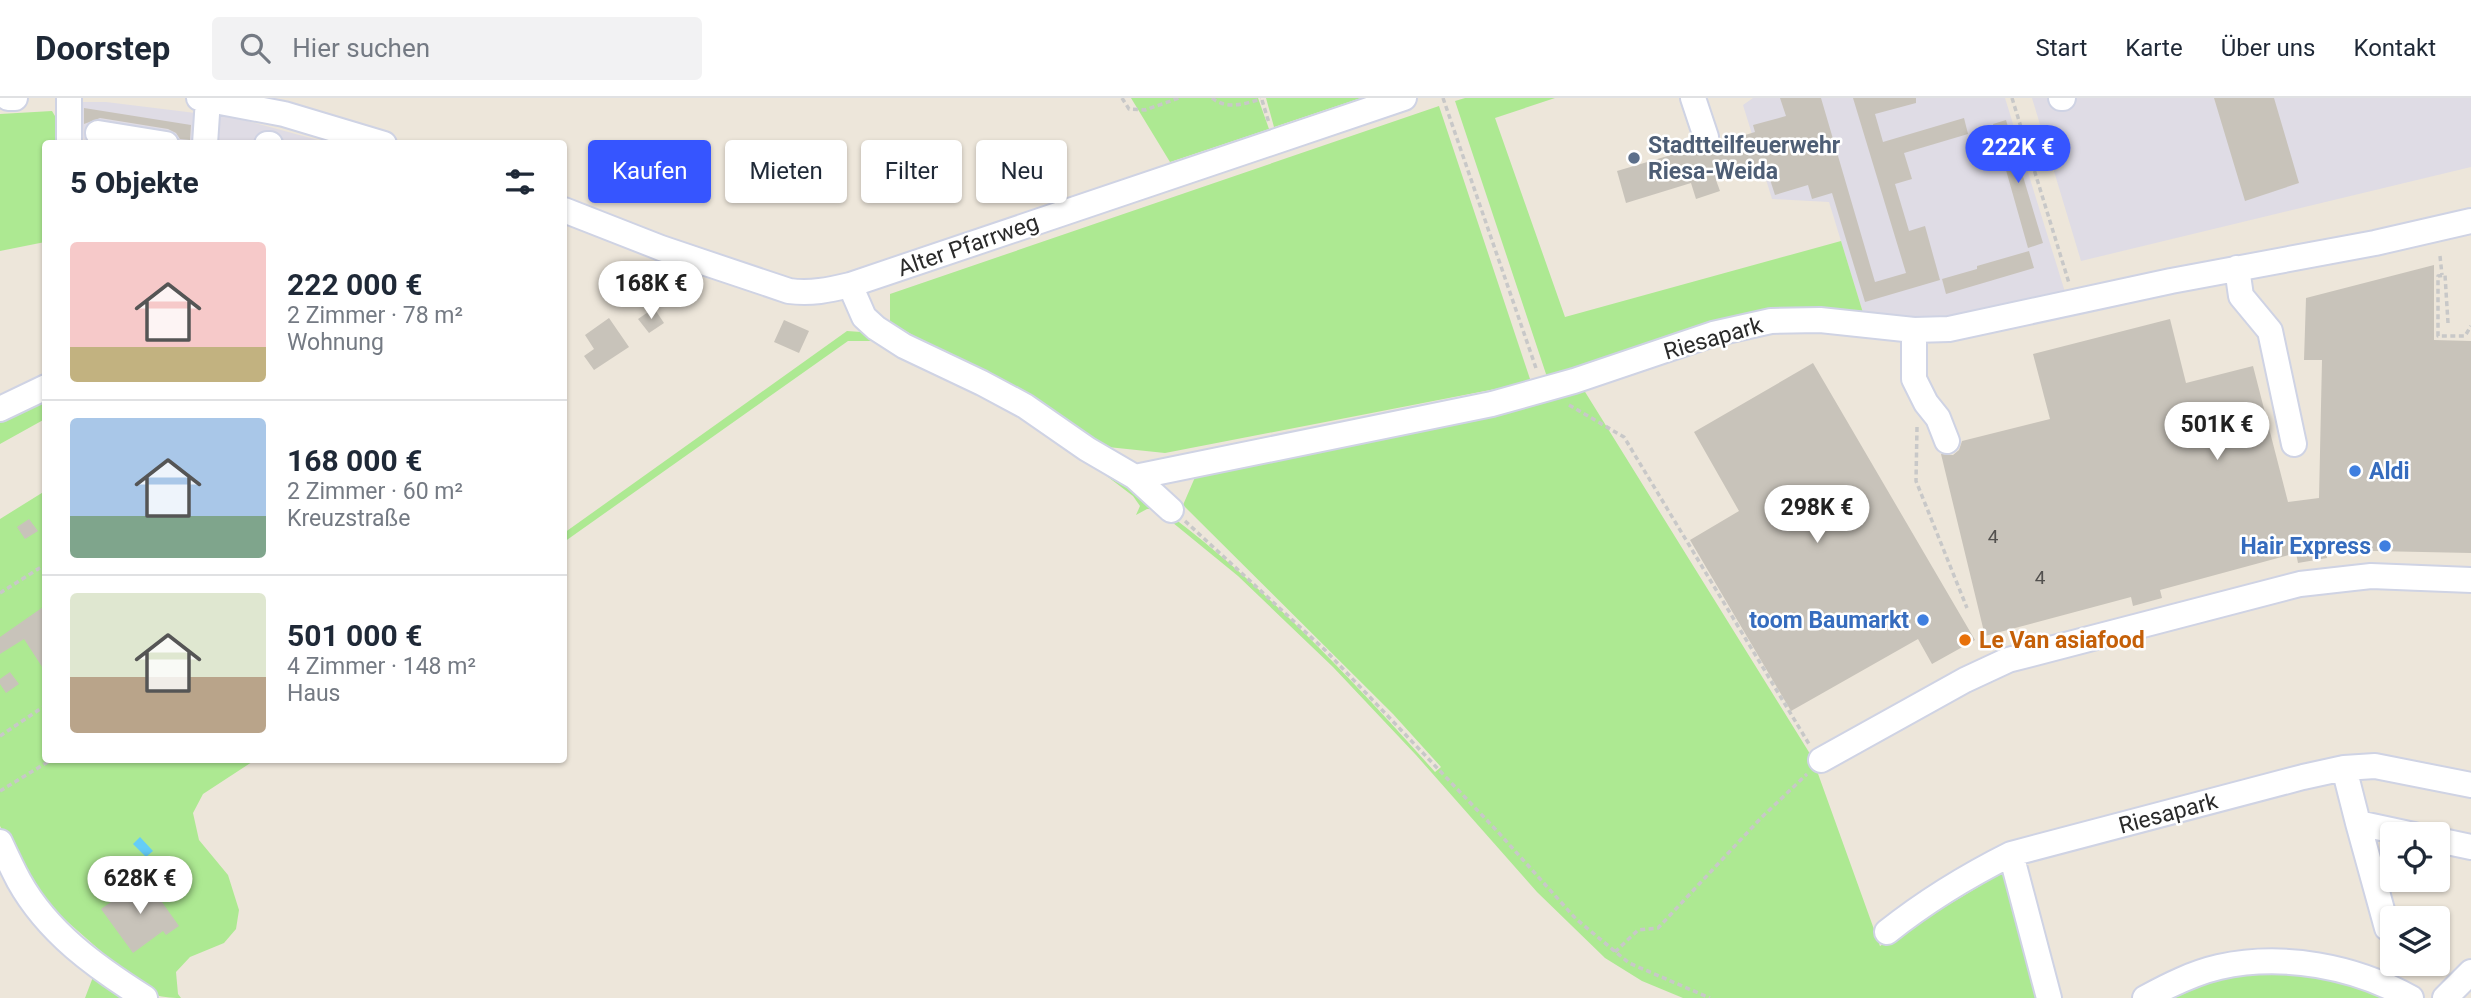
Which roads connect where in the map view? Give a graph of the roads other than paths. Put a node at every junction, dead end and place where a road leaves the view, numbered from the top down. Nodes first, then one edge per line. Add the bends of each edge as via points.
1 (8, 98) edge
2 (15, 98) edge
3 (69, 98) edge
4 (199, 98) edge
5 (1404, 98) edge
6 (1693, 98) edge
7 (208, 99) edge
8 (98, 133) dead end
9 (336, 136) edge
10 (1706, 137) dead end
11 (69, 140) edge
12 (141, 140) edge
13 (205, 140) edge
14 (360, 140) edge
15 (567, 211) edge
16 (2471, 222) edge
17 (2237, 268) junction
18 (850, 285) junction
19 (1914, 330) junction
20 (42, 389) edge
21 (0, 409) edge
22 (1947, 441) dead end
23 (2294, 444) dead end
24 (1135, 477) junction
25 (1171, 510) road end
26 (2471, 580) edge
27 (1821, 760) road end
28 (2344, 768) junction
29 (2471, 785) edge
30 (2358, 823) junction
31 (2380, 828) edge
32 (0, 842) edge
33 (2450, 843) edge
34 (2471, 847) edge
35 (2011, 854) junction
36 (2381, 906) edge
37 (1887, 932) dead end
38 (2471, 972) edge
39 (145, 998) edge
40 (2049, 998) edge
41 (2145, 998) edge
42 (2410, 998) edge
43 (2445, 998) edge

1 - 2 street
3 - 11 street
4 - 7 street
5 - 18 street, Alter Pfarrweg
6 - 10 street
7 - 9 street via 284,114
7 - 13 street
8 - 12 street
9 - 14 street
15 - 18 street, Alter Pfarrweg via 789,291 806,293
16 - 17 street, Riesapark
17 - 19 street, Riesapark via 1949,329
17 - 23 street via 2241,296 2270,331
18 - 24 street via 864,317 876,328 1025,406
19 - 22 street via 1914,379
19 - 24 street, Riesapark via 1820,320 1771,321 1713,334 1544,390
20 - 21 street
24 - 25 street
26 - 27 street via 2371,576 2300,584 2035,652 1965,680
28 - 29 street, Riesapark via 2375,766
28 - 30 street
28 - 35 street, Riesapark
30 - 31 street
30 - 36 street
32 - 39 street via 18,880 54,929 91,962
33 - 34 street
35 - 37 street, Riesapark via 1944,890
35 - 40 street
38 - 43 street
41 - 42 street via 2218,967 2262,960 2307,963 2354,974

